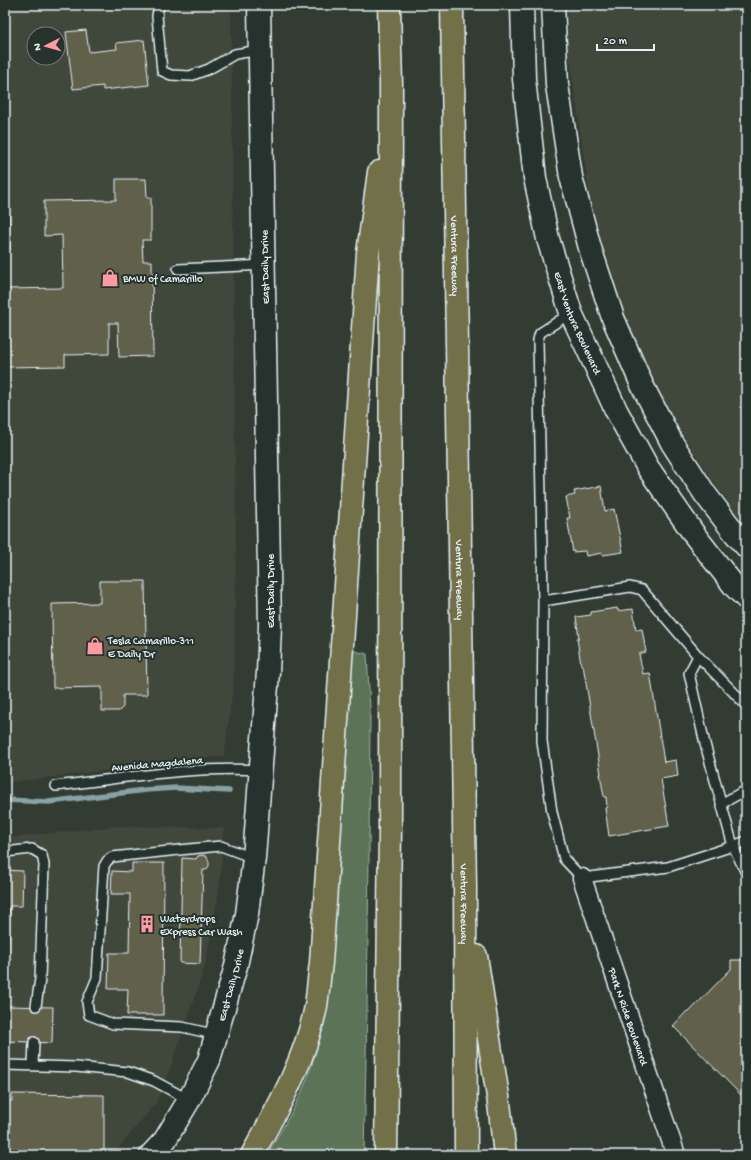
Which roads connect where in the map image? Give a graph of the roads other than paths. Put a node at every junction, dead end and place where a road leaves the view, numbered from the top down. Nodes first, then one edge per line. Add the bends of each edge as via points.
1 (159, 5) edge
2 (259, 5) edge
3 (389, 5) edge
4 (452, 5) edge
5 (522, 5) edge
6 (554, 5) edge
7 (260, 50) junction
8 (390, 84) junction
9 (264, 265) junction
10 (178, 269) dead end
11 (571, 312) junction
12 (746, 546) edge
13 (746, 598) edge
14 (543, 601) junction
15 (698, 656) junction
16 (746, 705) edge
17 (261, 770) junction
18 (56, 786) dead end
19 (746, 790) edge
20 (721, 804) junction
21 (746, 841) edge
22 (733, 846) junction
23 (5, 852) edge
24 (254, 858) junction
25 (746, 874) edge
26 (582, 878) junction
27 (464, 888) junction
28 (36, 1006) dead end
29 (217, 1035) junction
30 (34, 1042) dead end
31 (5, 1065) edge
32 (33, 1066) junction
33 (189, 1100) junction
34 (151, 1155) edge
35 (252, 1155) edge
36 (386, 1155) edge
37 (466, 1155) edge
38 (505, 1155) edge
39 (676, 1155) edge

1 - 7 lane via 157,16 162,71 171,75 190,76 209,69 235,54
2 - 7 main road, East Daily Drive
3 - 8 highway
4 - 27 highway, Ventura Freeway
5 - 11 main road, East Ventura Boulevard via 524,79 535,178 548,239
6 - 12 main road via 557,85 571,177 590,248 613,318 672,443 705,494
7 - 9 main road, East Daily Drive
8 - 35 highway via 368,253 316,1006 298,1064
8 - 36 highway via 390,830
9 - 10 lane
9 - 17 main road, East Daily Drive via 270,626
11 - 13 main road, East Ventura Boulevard via 616,410 648,468 696,537
11 - 14 lane via 540,333 538,340
14 - 15 lane via 630,587 642,590
14 - 26 lane via 542,741 552,812 564,860
15 - 16 lane
15 - 20 lane via 690,673
17 - 18 lane, Avenida Magdalena via 235,768 152,774
17 - 24 main road, East Daily Drive
19 - 20 lane
20 - 22 lane
21 - 22 lane
22 - 25 lane
22 - 26 lane via 668,867
23 - 28 lane via 32,849 42,855 44,860 40,972
24 - 29 main road, East Daily Drive via 236,966
24 - 29 lane via 221,846 112,857 104,866 97,978 87,1002 88,1015 113,1024 182,1027
26 - 39 street, Park N Ride Boulevard
27 - 37 highway, Ventura Freeway
27 - 38 highway
29 - 33 main road, East Daily Drive
30 - 32 lane
31 - 32 lane
32 - 33 lane via 128,1072
33 - 34 main road, East Daily Drive via 165,1140

